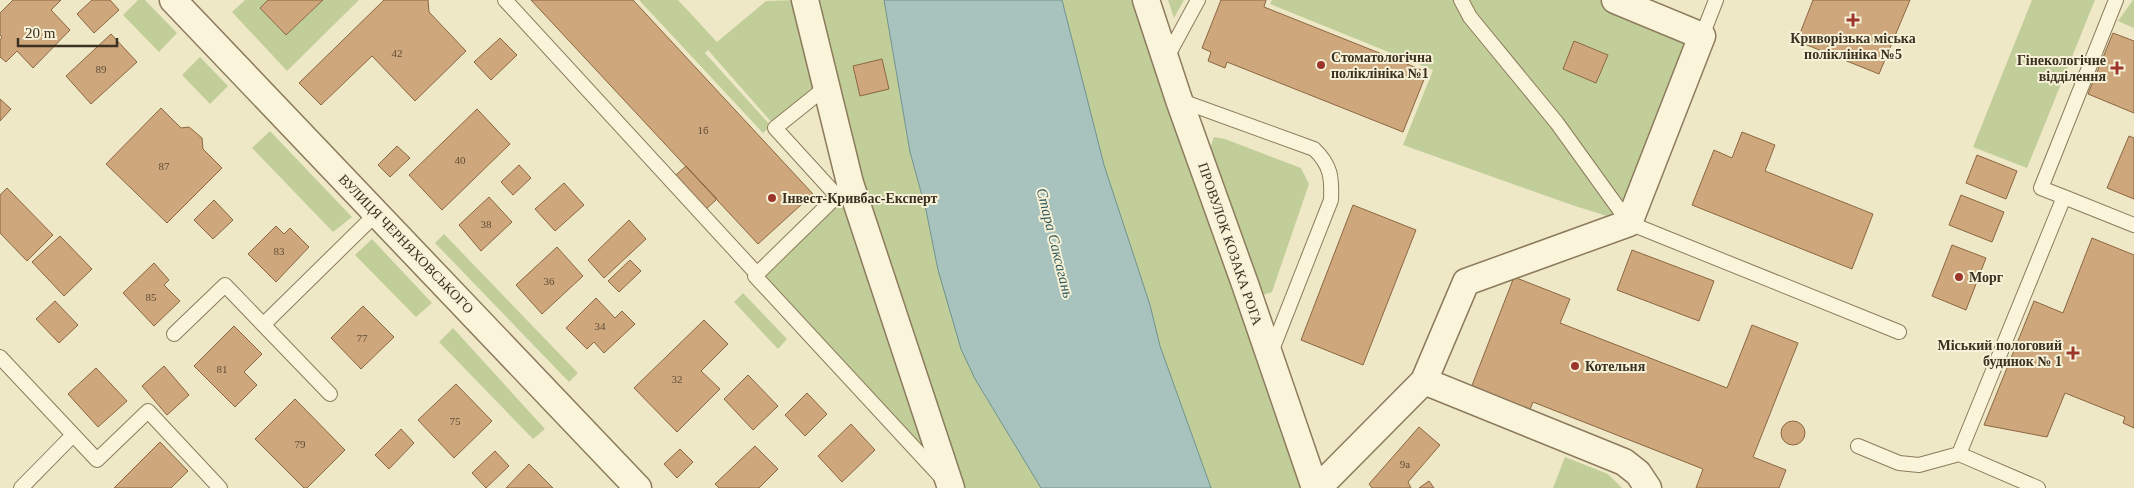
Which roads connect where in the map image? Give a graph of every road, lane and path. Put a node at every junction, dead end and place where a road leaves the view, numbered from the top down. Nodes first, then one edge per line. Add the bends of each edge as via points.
1 (173, 0) edge
2 (505, 0) edge
3 (804, 0) edge
4 (1146, 0) edge
5 (1198, 0) edge
6 (1461, 0) edge
7 (1615, 0) edge
8 (1716, 0) edge
9 (2116, 0) edge
10 (1702, 36) junction
11 (1166, 60) junction
12 (825, 88) junction
13 (1179, 100) junction
14 (843, 190) junction
15 (2064, 197) junction
16 (377, 213) junction
17 (1628, 223) junction
18 (2134, 226) edge
19 (758, 274) junction
20 (264, 324) junction
21 (1898, 332) dead end
22 (174, 334) dead end
23 (0, 357) edge
24 (1269, 358) junction
25 (1424, 381) junction
26 (330, 394) dead end
27 (73, 435) junction
28 (1858, 446) dead end
29 (1959, 454) junction
30 (2012, 483) edge
31 (21, 488) edge
32 (220, 488) edge
33 (638, 488) edge
34 (951, 488) edge
35 (1316, 488) edge
36 (1648, 488) edge
37 (2038, 488) edge

1 - 16 street, ВУЛИЦЯ ЧЕРНЯХОВСЬКОГО
2 - 19 lane
3 - 12 street
4 - 11 street, ПРОВУЛОК КОЗАКА РОГА
5 - 11 lane
6 - 17 lane via 1470,17 1557,122
7 - 10 street
8 - 10 lane
9 - 15 lane via 2041,188
10 - 17 street
11 - 13 street, ПРОВУЛОК КОЗАКА РОГА
12 - 14 street
12 - 14 lane via 775,128
13 - 24 street, ПРОВУЛОК КОЗАКА РОГА
13 - 24 lane via 1314,149 1325,159 1332,181 1330,200
14 - 19 lane
14 - 34 street
15 - 18 lane
15 - 29 lane
16 - 20 lane
16 - 33 street, ВУЛИЦЯ ЧЕРНЯХОВСЬКОГО
17 - 21 lane
17 - 25 street via 1466,282
19 - 34 lane via 755,276
20 - 22 lane via 225,285
20 - 26 lane
23 - 27 lane
24 - 35 street, ПРОВУЛОК КОЗАКА РОГА
25 - 35 street
25 - 36 street via 1624,462 1638,473
27 - 31 lane
27 - 32 lane via 97,460 148,411
28 - 29 lane via 1899,463 1919,464
29 - 30 lane
30 - 37 lane

